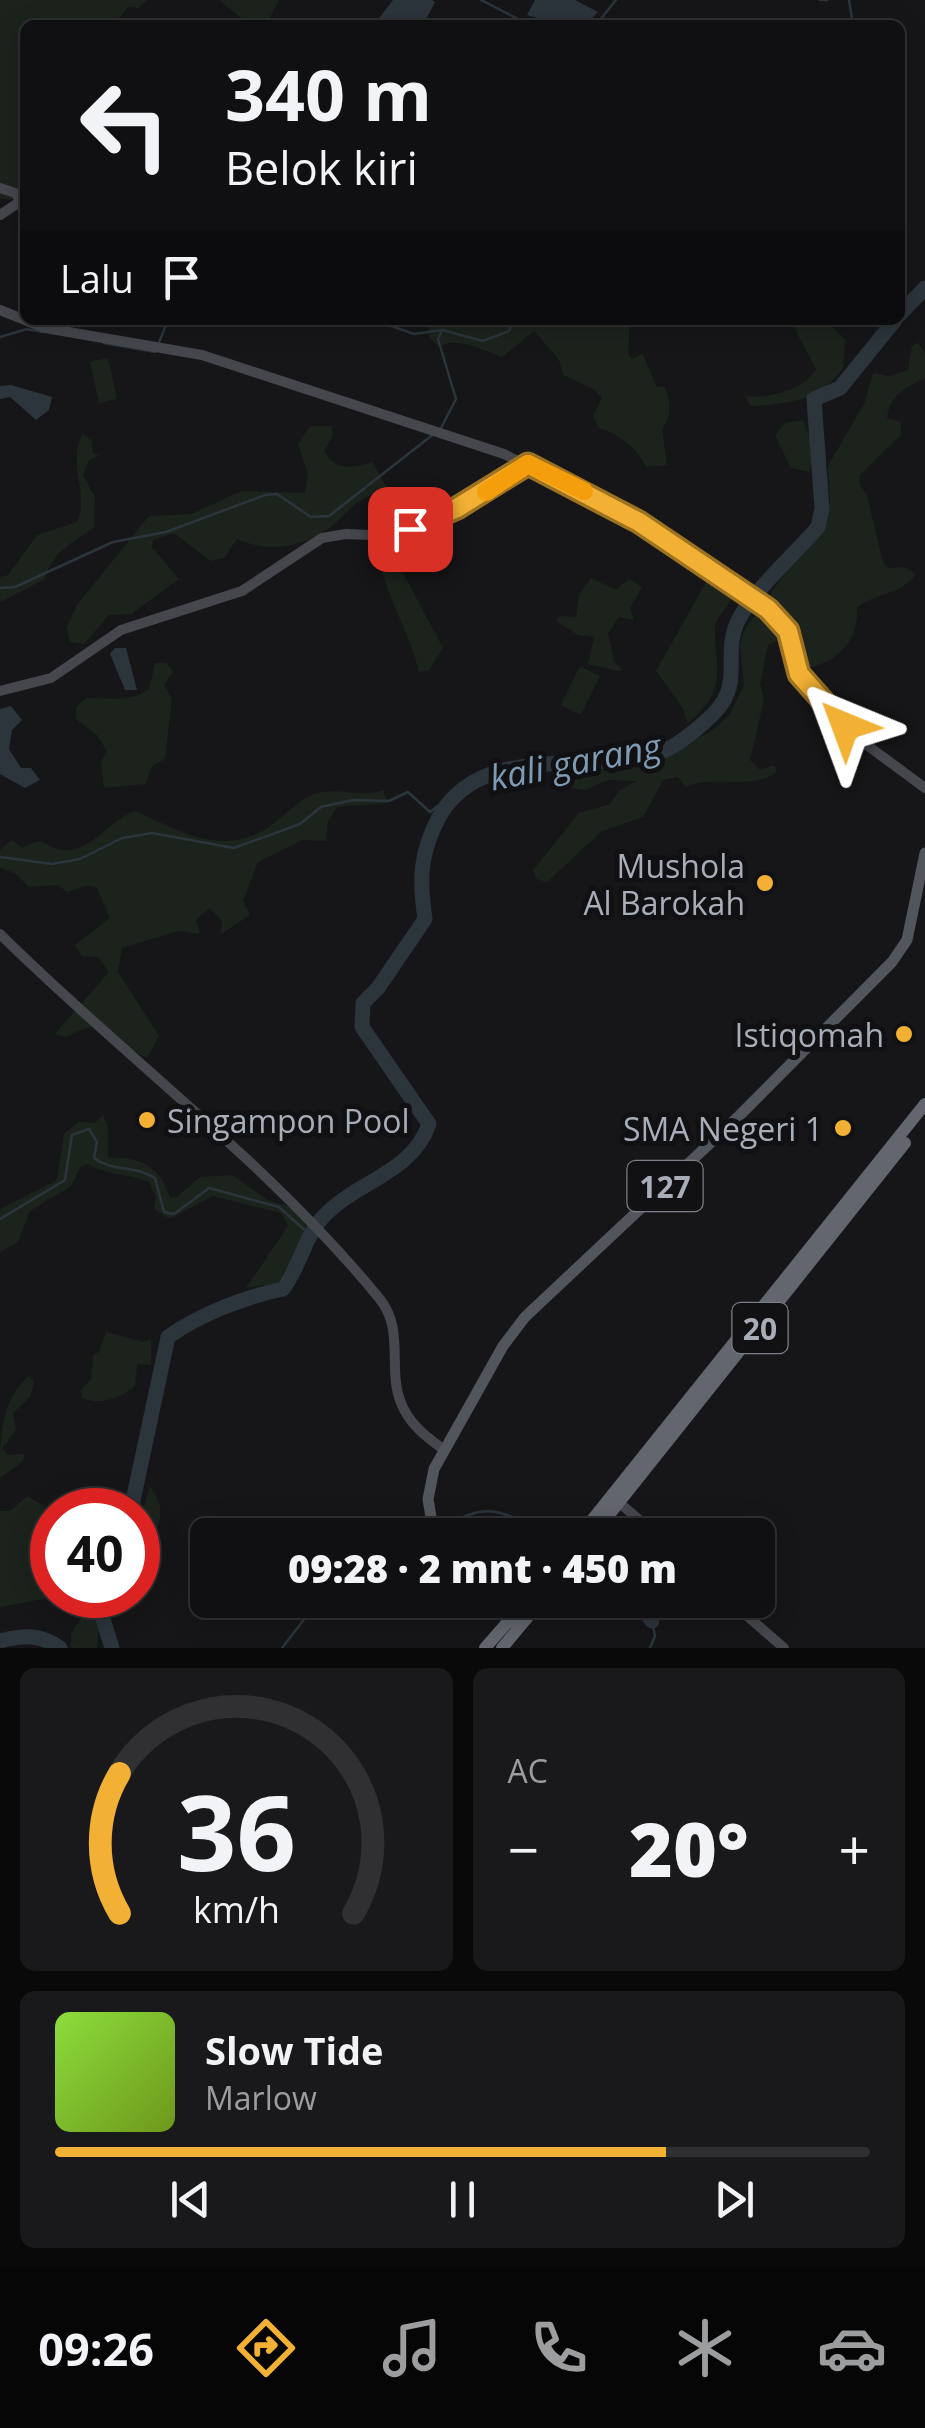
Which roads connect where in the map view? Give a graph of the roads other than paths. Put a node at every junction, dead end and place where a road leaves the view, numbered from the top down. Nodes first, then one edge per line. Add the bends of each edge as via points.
1 (0, 188) edge
2 (0, 214) edge
3 (38, 325) edge
4 (528, 464) junction
5 (0, 691) edge
6 (925, 788) edge
7 (925, 854) edge
8 (0, 934) edge
9 (925, 1104) edge
10 (925, 1118) edge
11 (895, 1150) junction
12 (444, 1450) junction
13 (615, 1500) junction
14 (431, 1518) edge
15 (597, 1518) edge
16 (604, 1518) edge
17 (637, 1518) edge
18 (507, 1618) edge
19 (517, 1618) edge
20 (522, 1618) edge
21 (750, 1618) edge
22 (514, 1625) junction
23 (485, 1648) edge
24 (502, 1648) edge
25 (784, 1648) edge

1 - 2 street via 15,192 20,202
3 - 4 street via 159,346
4 - 5 street via 436,519 392,536 322,538 242,591 121,630 50,678
4 - 6 street via 625,514 749,593 788,631 799,674 814,695
7 - 12 main road, 127 via 903,949 828,1030 525,1316
8 - 12 street via 304,1215 385,1307 396,1334 401,1404
9 - 11 highway, 20
10 - 11 highway, 20
11 - 13 highway, 20
12 - 14 main road, 127 via 428,1499
13 - 15 highway, 20
13 - 16 highway, 20
13 - 17 street
18 - 22 main road
19 - 22 highway
20 - 22 highway
21 - 25 street
22 - 23 highway
22 - 24 highway

